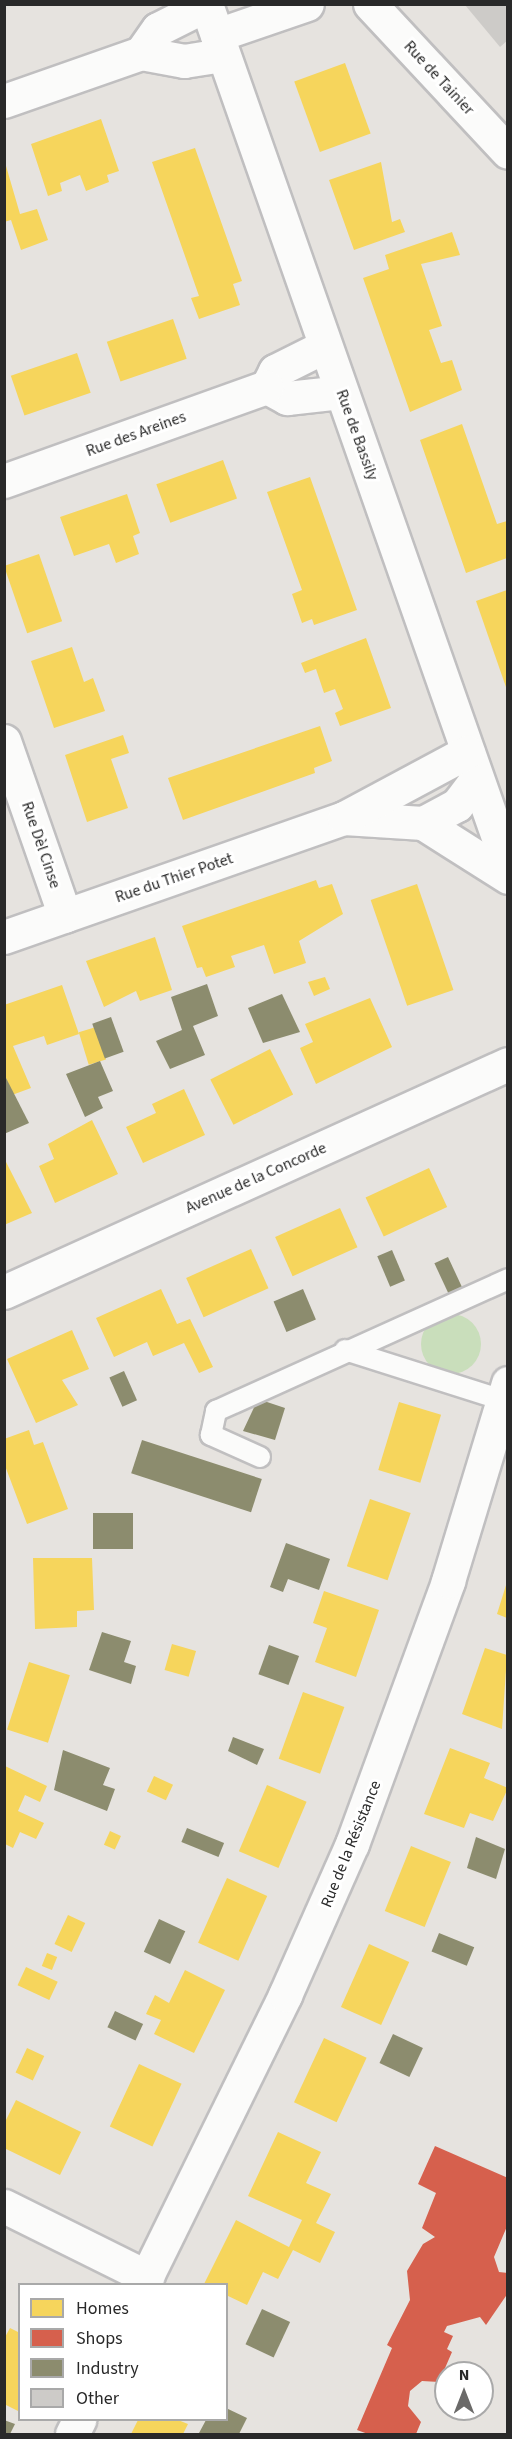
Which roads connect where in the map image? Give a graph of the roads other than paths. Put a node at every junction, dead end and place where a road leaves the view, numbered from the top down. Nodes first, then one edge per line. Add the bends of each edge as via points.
1 (307, 4) edge
2 (370, 4) edge
3 (206, 5) edge
4 (220, 45) junction
5 (141, 53) junction
6 (4, 101) edge
7 (507, 152) edge
8 (325, 346) junction
9 (267, 387) junction
10 (341, 392) junction
11 (4, 481) edge
12 (4, 741) edge
13 (472, 766) junction
14 (344, 818) junction
15 (423, 824) junction
16 (507, 866) edge
17 (507, 877) edge
18 (65, 916) junction
19 (4, 937) edge
20 (507, 1064) edge
21 (507, 1279) edge
22 (4, 1293) edge
23 (345, 1350) junction
24 (505, 1392) edge
25 (260, 1457) dead end
26 (4, 2206) edge
27 (145, 2281) edge

1 - 4 street
2 - 7 street, Rue de Tainier
3 - 4 street, Rue de Bassily
3 - 5 street via 158,29
4 - 5 street via 184,61
4 - 8 street, Rue de Bassily
5 - 6 street
8 - 9 street via 275,370
8 - 10 street, Rue de Bassily
9 - 10 street via 287,398
9 - 11 street, Rue des Areines
10 - 13 street, Rue de Bassily
12 - 18 street, Rue Dèl Cinse
13 - 14 street, Rue du Thier Potet
13 - 15 street via 457,805
13 - 16 street, Rue de Bassily
14 - 15 street, Rue du Thier Potet
14 - 18 street, Rue du Thier Potet
15 - 17 street, Rue du Thier Potet
18 - 19 street, Rue du Thier Potet
20 - 22 street, Avenue de la Concorde
21 - 23 lane
23 - 24 lane
23 - 25 lane via 216,1410 211,1435
24 - 27 street, Rue de la Résistance via 448,1581 352,1844 290,1986
26 - 27 street

